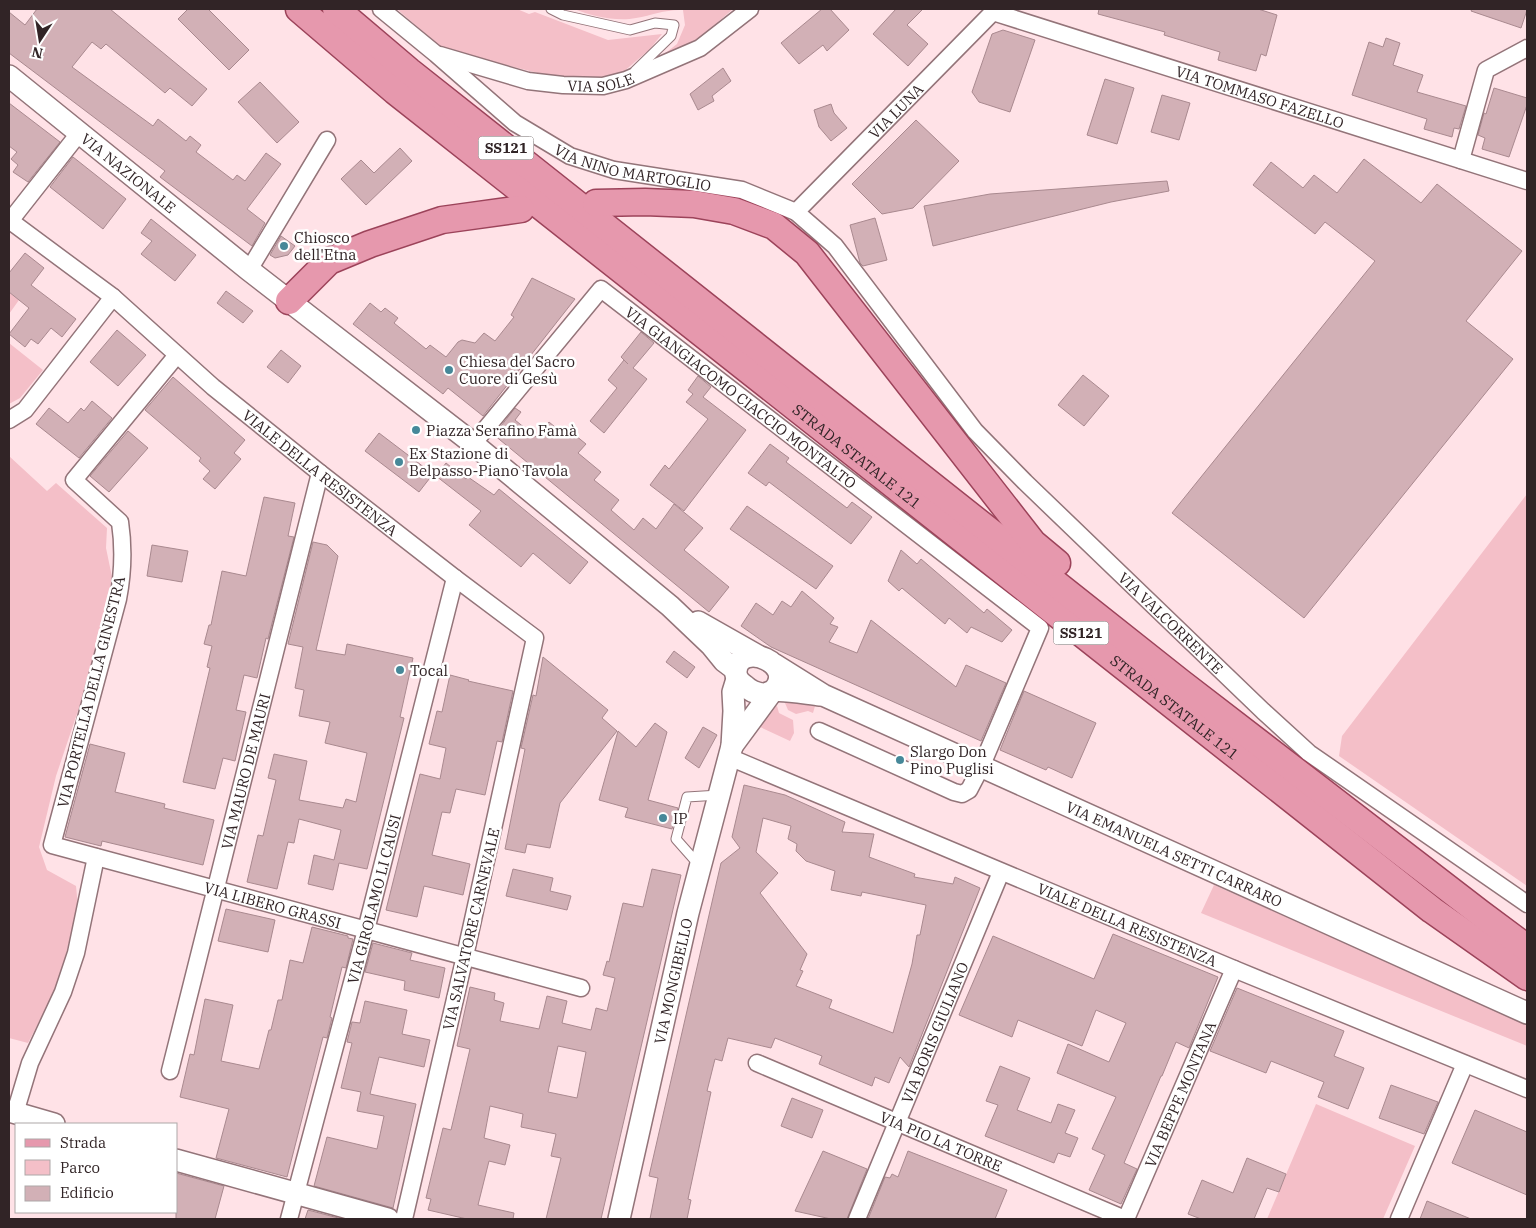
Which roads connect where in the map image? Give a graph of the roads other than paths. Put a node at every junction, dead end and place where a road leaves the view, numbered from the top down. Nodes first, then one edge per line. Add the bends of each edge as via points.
1 (299, 9) edge
2 (336, 9) edge
3 (381, 9) edge
4 (551, 9) edge
5 (750, 9) edge
6 (994, 10) edge
7 (1527, 48) edge
8 (436, 54) junction
9 (9, 76) edge
10 (626, 80) junction
11 (80, 132) junction
12 (327, 140) dead end
13 (1461, 160) junction
14 (1527, 181) edge
15 (596, 204) dead end
16 (521, 209) dead end
17 (796, 212) junction
18 (9, 220) edge
19 (249, 270) junction
20 (866, 288) joint
21 (113, 297) junction
22 (289, 301) junction
23 (177, 355) junction
24 (9, 420) edge
25 (473, 444) junction
26 (320, 473) junction
27 (455, 578) junction
28 (670, 606) junction
29 (535, 638) joint
30 (766, 660) junction
31 (737, 674) junction
32 (1180, 682) junction
33 (772, 692) junction
34 (823, 695) junction
35 (819, 731) dead end
36 (730, 752) junction
37 (982, 765) junction
38 (719, 795) junction
39 (52, 846) joint
40 (96, 858) junction
41 (700, 866) junction
42 (1001, 872) junction
43 (216, 890) junction
44 (1527, 904) edge
45 (366, 930) junction
46 (1527, 948) edge
47 (465, 956) junction
48 (1234, 969) junction
49 (1527, 977) edge
50 (581, 988) dead end
51 (1527, 1013) edge
52 (757, 1063) dead end
53 (1466, 1064) junction
54 (170, 1071) dead end
55 (1527, 1089) edge
56 (12, 1112) edge
57 (897, 1121) junction
58 (50, 1123) edge
59 (178, 1161) edge
60 (296, 1194) junction
61 (289, 1219) edge
62 (388, 1219) edge
63 (404, 1219) edge
64 (619, 1219) edge
65 (857, 1219) edge
66 (1125, 1219) edge
67 (1399, 1219) edge

1 - 49 main road, STRADA STATALE 121 / SS121 via 395,91 1432,910
2 - 32 main road, STRADA STATALE 121 / SS121 via 409,71
3 - 8 street, VIA NINO MARTOGLIO
4 - 10 lane via 563,15 630,30 655,23 674,25 671,36
5 - 10 street, VIA SOLE via 700,48
6 - 13 street, VIA TOMMASO FAZELLO
6 - 17 street, VIA LUNA
7 - 13 street via 1486,70
8 - 10 street, VIA SOLE via 528,80 563,86 603,86
8 - 17 street, VIA NINO MARTOGLIO via 515,124 570,156 614,170 742,190
9 - 11 street, VIA NAZIONALE
11 - 18 street
11 - 19 street, VIA NAZIONALE
12 - 19 street
13 - 14 street, VIA TOMMASO FAZELLO
15 - 32 main road via 694,204 734,211 774,226 807,253 1033,544 1152,640
16 - 22 main road via 442,220 370,244 329,261
17 - 20 street, VIA NINO MARTOGLIO via 836,246
18 - 21 street, VIALE DELLA RESISTENZA
19 - 22 street
20 - 44 street, VIA VALCORRENTE via 975,431 1308,753
21 - 23 street, VIALE DELLA RESISTENZA
21 - 24 street via 25,410
22 - 25 street
23 - 26 street, VIALE DELLA RESISTENZA
23 - 39 street, VIA PORTELLA DELLA GINESTRA via 74,480 120,522 123,573
25 - 28 street
25 - 37 street, VIA GIANGIACOMO CIACCIO MONTALTO via 602,289 1040,628
26 - 27 street, VIALE DELLA RESISTENZA
26 - 43 street, VIA MAURO DE MAURI
27 - 29 street, VIALE DELLA RESISTENZA
27 - 45 street, VIA GIROLAMO LI CAUSI
28 - 30 street
28 - 31 street
29 - 47 street, VIA SALVATORE CARNEVALE
30 - 31 street via 752,655 744,658 738,665
30 - 33 street via 780,676
30 - 34 street
31 - 33 street via 744,686 759,694
31 - 36 street
32 - 46 main road, STRADA STATALE 121 / SS121
33 - 34 street
33 - 36 street
34 - 37 street, VIA EMANUELA SETTI CARRARO
35 - 37 street via 962,794 969,790
36 - 38 street, VIA MONGIBELLO
36 - 42 street, VIALE DELLA RESISTENZA
37 - 51 street, VIA EMANUELA SETTI CARRARO
38 - 41 street, VIA MONGIBELLO
38 - 41 lane via 687,797 676,839
39 - 40 street, VIA LIBERO GRASSI
40 - 43 street, VIA LIBERO GRASSI
40 - 56 street via 76,953 63,992 30,1062
41 - 64 street, VIA MONGIBELLO
42 - 48 street, VIALE DELLA RESISTENZA
42 - 57 street, VIA BORIS GIULIANO
43 - 45 street, VIA LIBERO GRASSI
43 - 54 street, VIA MAURO DE MAURI
45 - 47 street, VIA LIBERO GRASSI
45 - 60 street, VIA GIROLAMO LI CAUSI
47 - 50 street, VIA LIBERO GRASSI
47 - 63 street, VIA SALVATORE CARNEVALE
48 - 53 street, VIALE DELLA RESISTENZA
48 - 66 street, VIA BEPPE MONTANA
52 - 57 street, VIA PIO LA TORRE
53 - 55 street, VIALE DELLA RESISTENZA
53 - 67 street
56 - 58 street
57 - 65 street, VIA BORIS GIULIANO
57 - 66 street, VIA PIO LA TORRE
59 - 60 street
60 - 61 street, VIA GIROLAMO LI CAUSI
60 - 62 street

